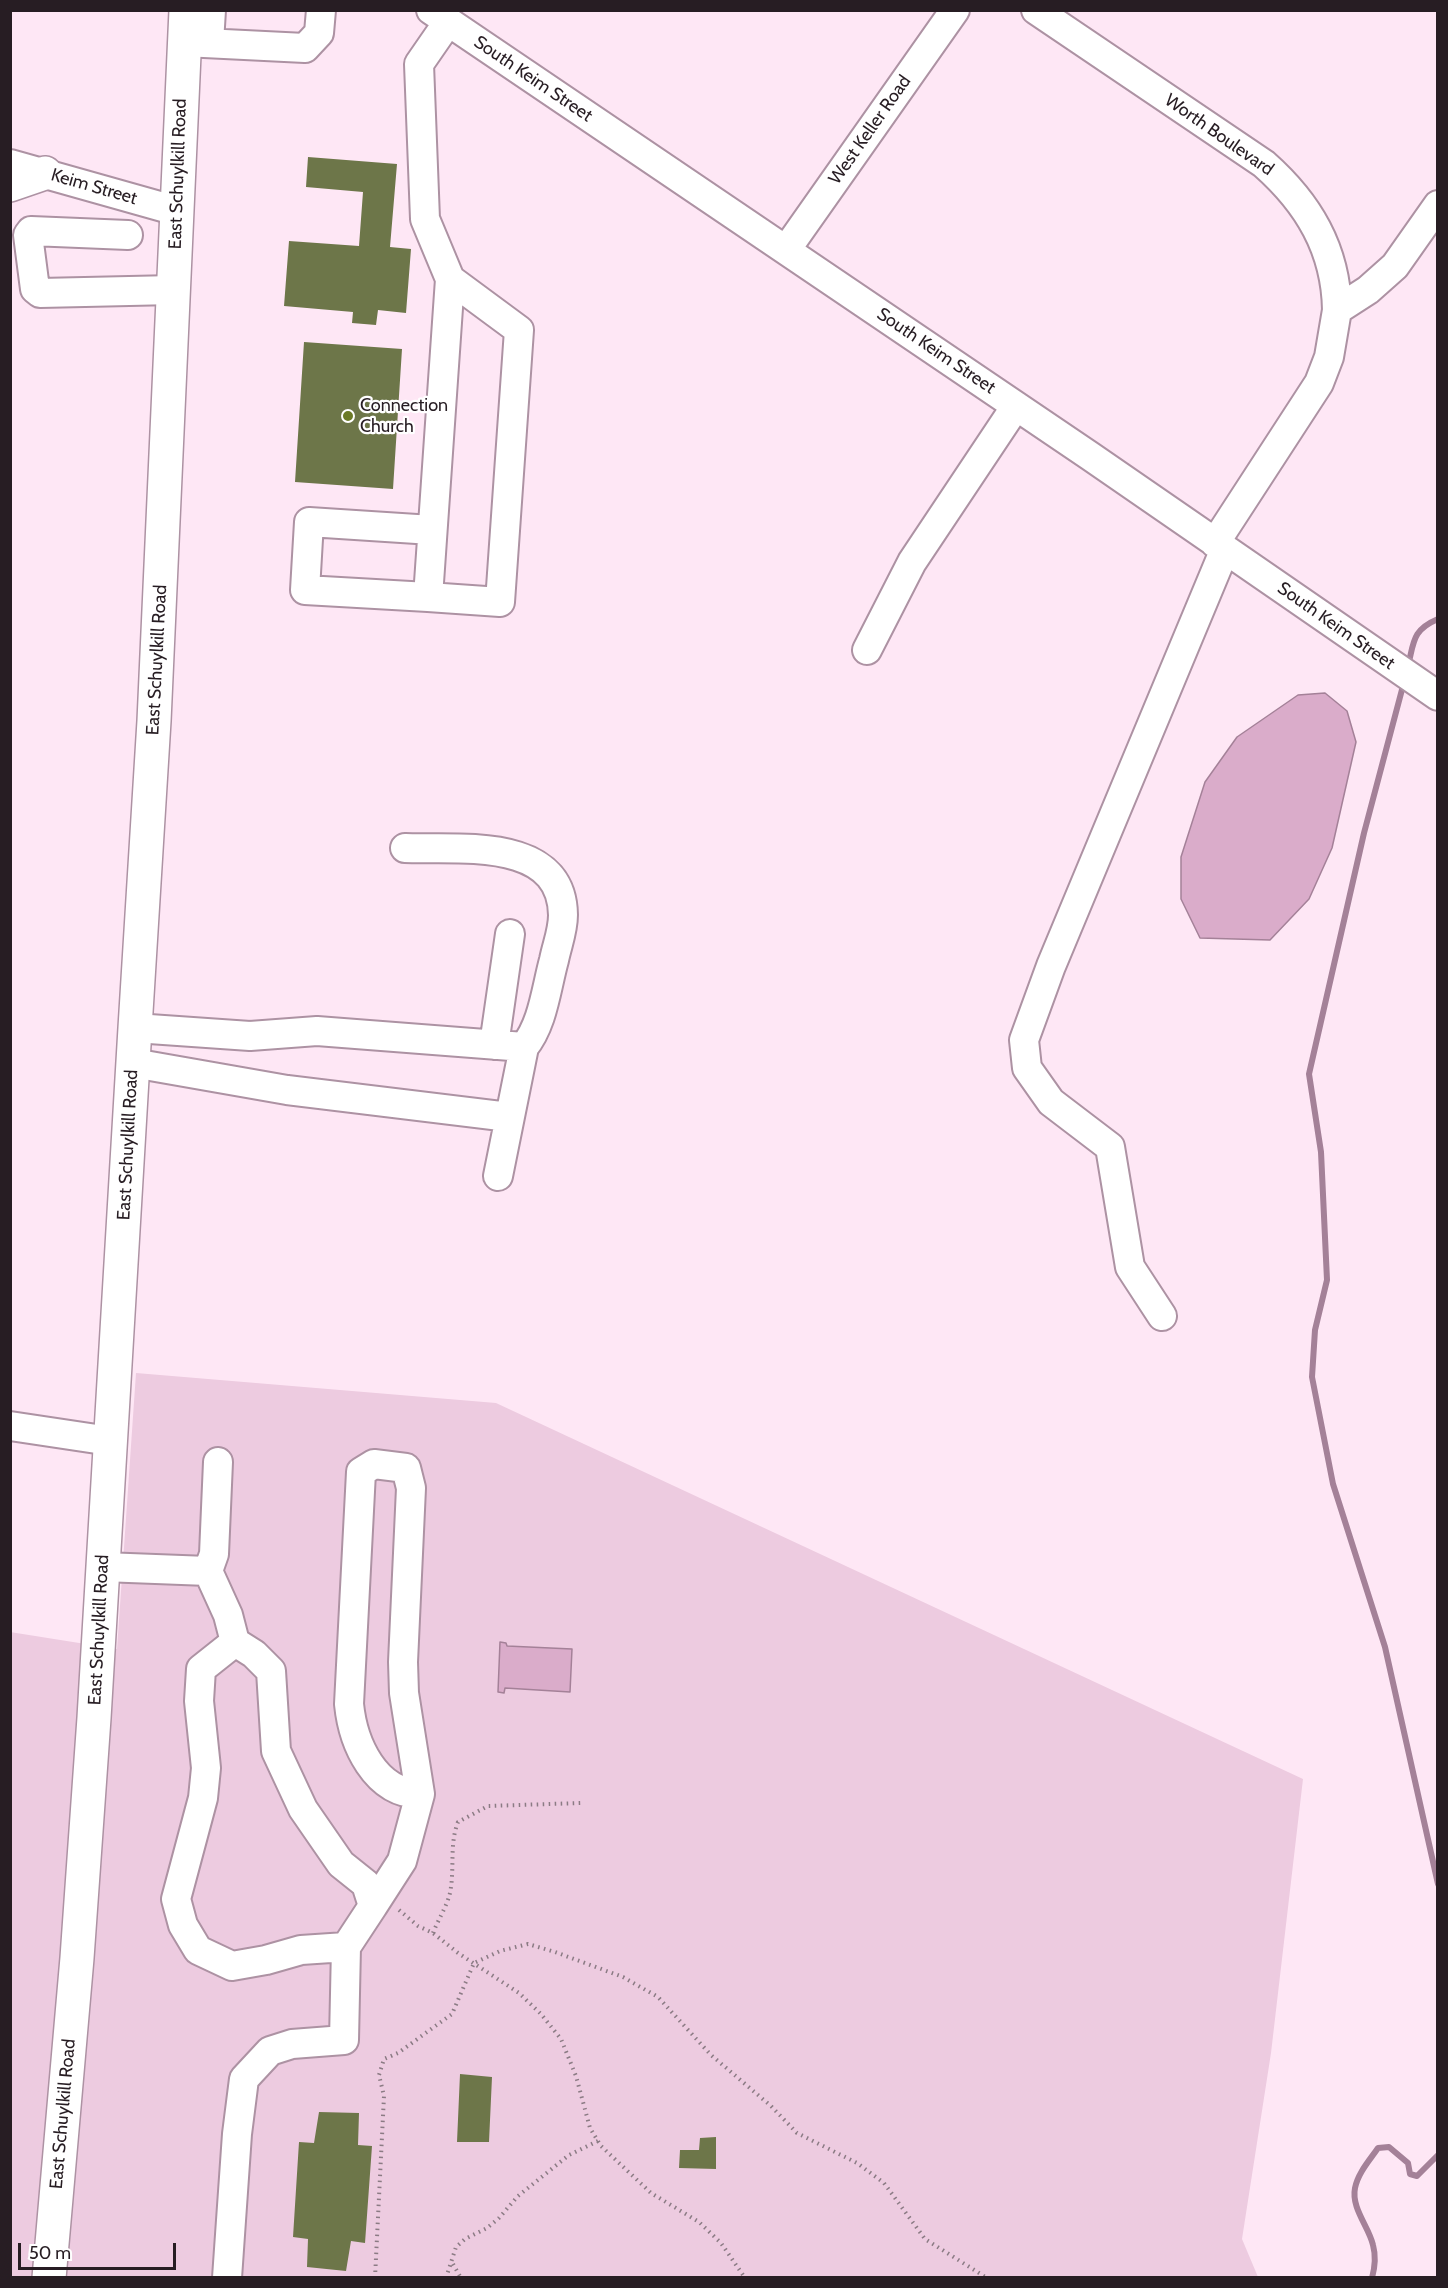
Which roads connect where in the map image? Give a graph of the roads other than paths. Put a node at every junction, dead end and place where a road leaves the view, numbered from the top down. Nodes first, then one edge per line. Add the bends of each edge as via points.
1 (211, 10) edge
2 (321, 10) edge
3 (955, 10) edge
4 (1036, 10) edge
5 (440, 16) edge
6 (193, 32) edge
7 (10, 164) edge
8 (45, 173) junction
9 (10, 185) edge
10 (1437, 206) edge
11 (177, 211) junction
12 (128, 235) dead end
13 (786, 250) junction
14 (450, 279) junction
15 (174, 290) junction
16 (1337, 310) junction
17 (1016, 406) junction
18 (432, 530) junction
19 (1220, 546) junction
20 (428, 597) junction
21 (867, 650) dead end
22 (1437, 696) edge
23 (405, 849) dead end
24 (510, 934) dead end
25 (135, 1028) junction
26 (494, 1045) junction
27 (524, 1047) junction
28 (133, 1063) junction
29 (509, 1117) junction
30 (498, 1176) dead end
31 (1162, 1316) dead end
32 (10, 1426) edge
33 (110, 1441) junction
34 (218, 1462) dead end
35 (103, 1567) junction
36 (208, 1571) junction
37 (235, 1642) junction
38 (420, 1794) junction
39 (373, 1906) junction
40 (346, 1947) junction
41 (49, 2277) edge
42 (227, 2277) edge

1 - 6 street
2 - 6 street via 319,33 305,48
3 - 13 street, West Keller Road
4 - 16 street, Worth Boulevard via 1264,164 1287,185 1307,209 1324,241
5 - 13 street, South Keim Street
5 - 14 street via 419,64 425,219
6 - 11 main road, East Schuylkill Road
7 - 8 street, Keim Street
8 - 9 main road
8 - 11 street, Keim Street
10 - 16 street via 1395,266
11 - 15 main road, East Schuylkill Road
12 - 15 street via 31,231 28,235 35,289 40,293
13 - 17 street, South Keim Street
14 - 18 street
14 - 20 street via 519,330 500,602
15 - 25 main road, East Schuylkill Road
16 - 19 street, Worth Boulevard via 1329,357 1318,383
17 - 19 street, South Keim Street
17 - 21 street via 912,562
18 - 20 street
18 - 20 street via 309,522 305,590
19 - 22 street, South Keim Street
19 - 31 street, Worth Boulevard via 1024,1040 1027,1068 1051,1102 1110,1147 1130,1268
23 - 27 street via 516,854 545,869 553,882 563,914 560,938 538,1021
24 - 26 street
25 - 26 street via 250,1036 317,1031
25 - 28 main road, East Schuylkill Road
26 - 27 street
27 - 29 street
28 - 29 street via 287,1090
28 - 33 main road, East Schuylkill Road
29 - 30 street
32 - 33 street
33 - 35 main road, East Schuylkill Road
34 - 36 street via 214,1554
35 - 36 street
35 - 41 main road, East Schuylkill Road via 77,1958
36 - 37 street via 228,1615
37 - 39 street via 271,1671 276,1751 303,1809 341,1864 366,1884
37 - 40 street via 201,1669 199,1701 206,1768 203,1798 176,1899 183,1925 198,1950 232,1966 301,1950
38 - 38 street via 403,1662 411,1488 406,1468 374,1464 361,1472 351,1724 364,1756 384,1782 403,1794
38 - 39 street via 402,1861
39 - 40 street
40 - 42 street via 344,2040 292,2044 270,2051 244,2079

